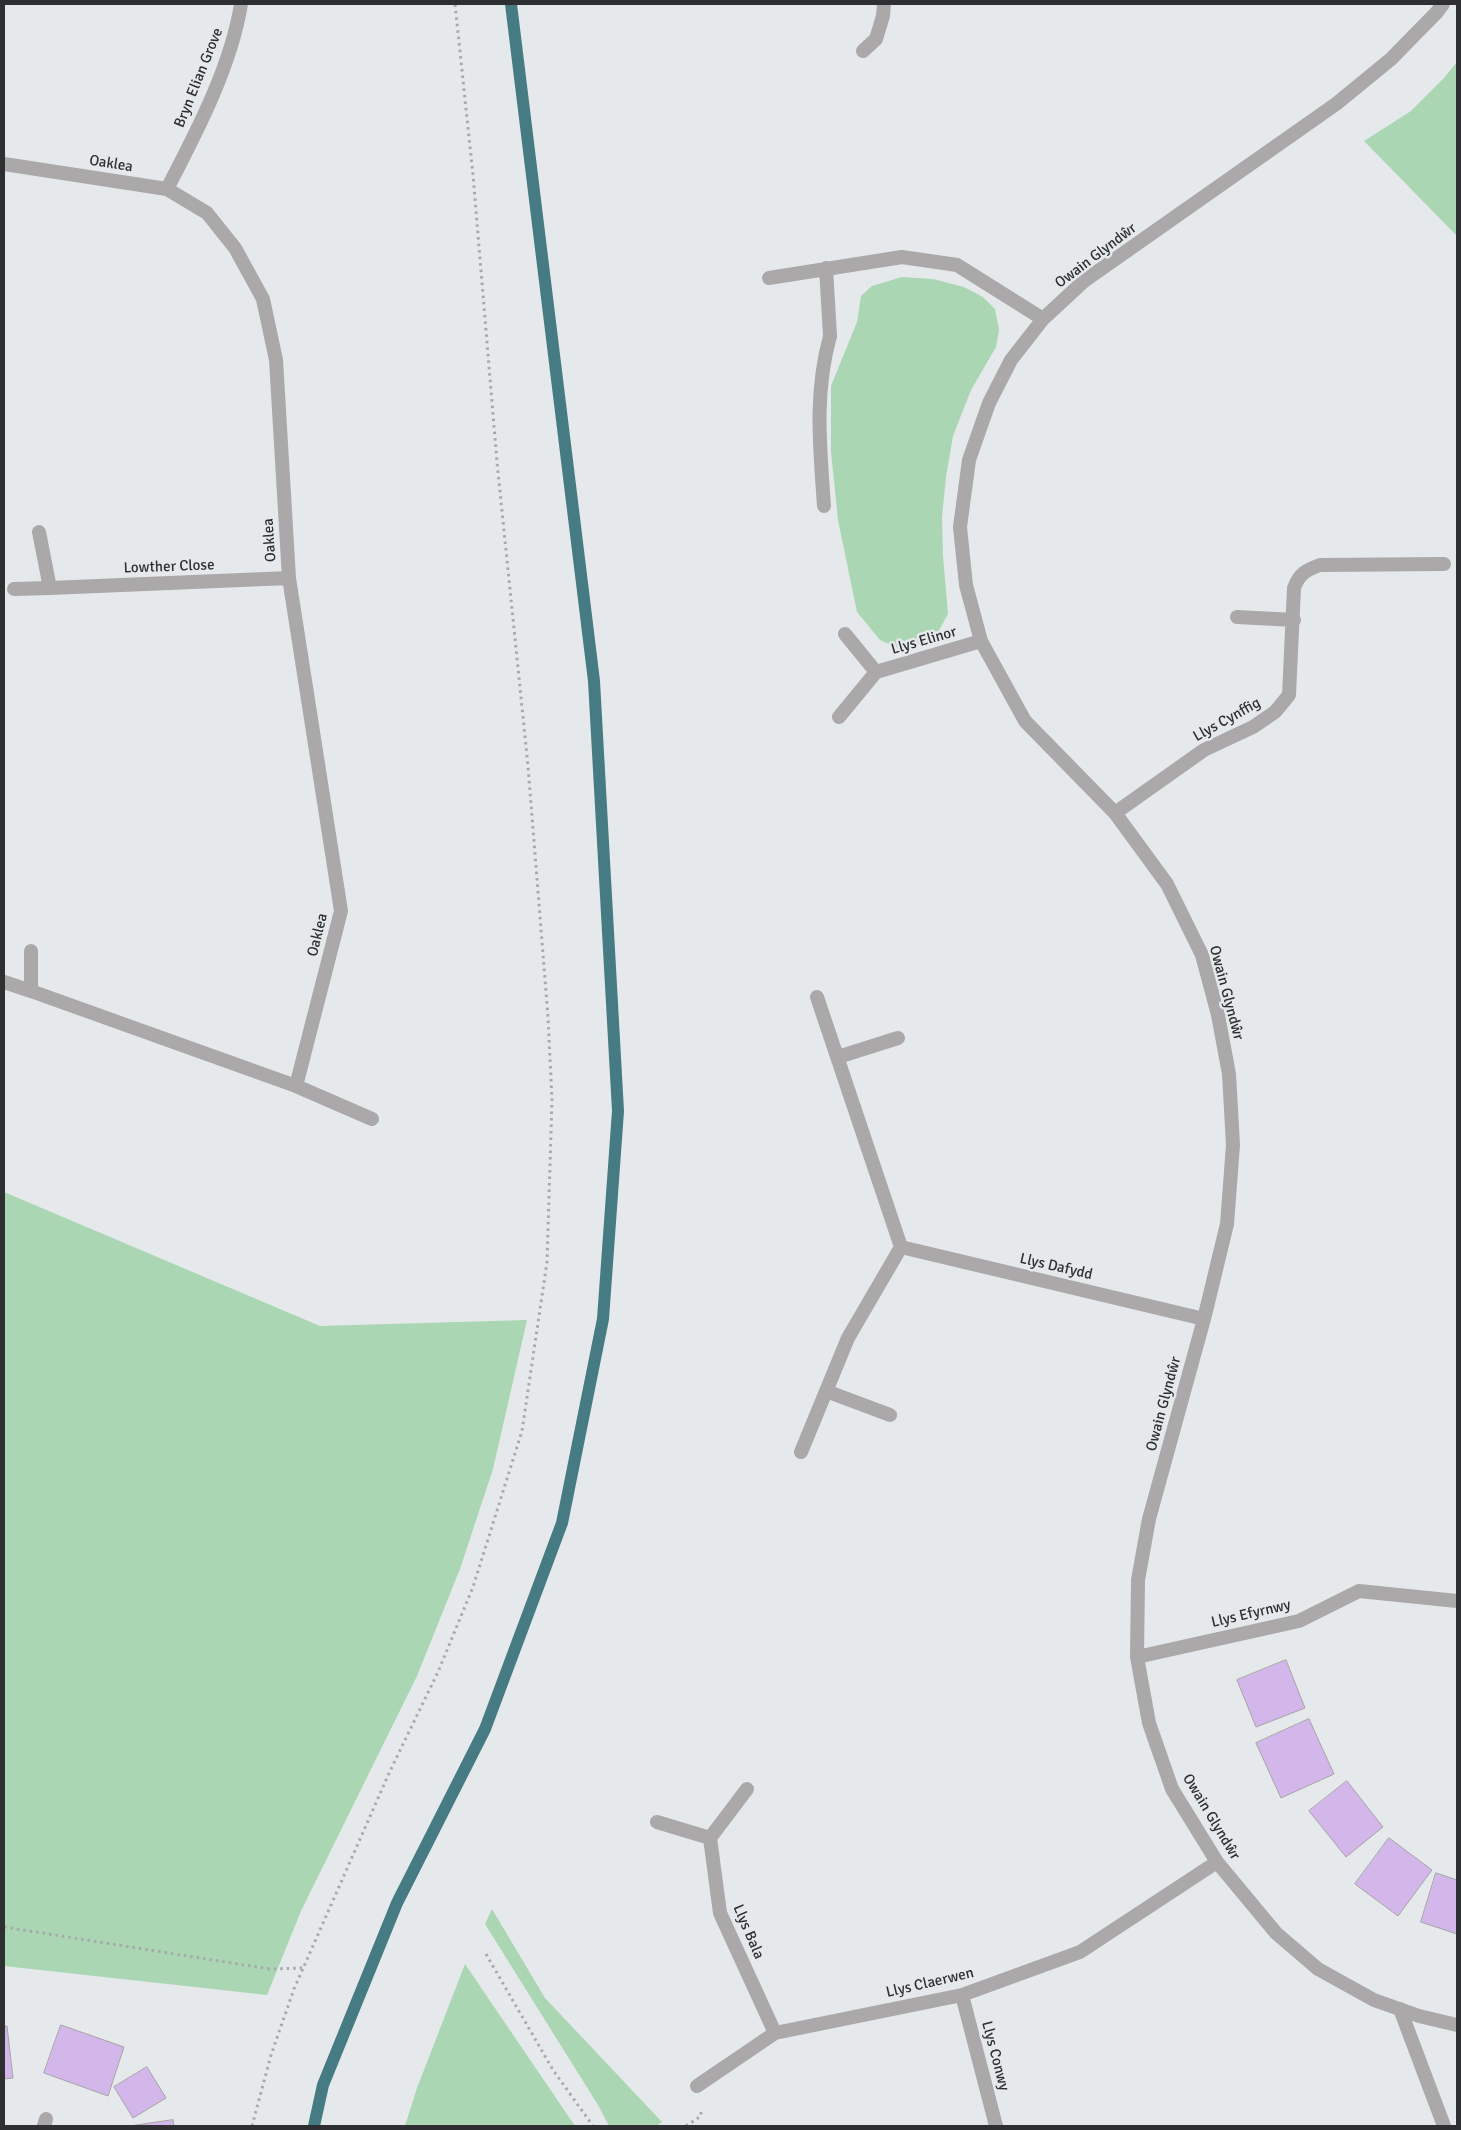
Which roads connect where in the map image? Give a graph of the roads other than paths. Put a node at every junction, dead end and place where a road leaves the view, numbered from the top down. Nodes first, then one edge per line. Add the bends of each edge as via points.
1 (241, 4) edge
2 (884, 4) edge
3 (1443, 4) edge
4 (863, 51) dead end
5 (4, 164) edge
6 (167, 189) junction
7 (826, 268) junction
8 (768, 278) dead end
9 (1043, 319) junction
10 (824, 506) dead end
11 (39, 532) dead end
12 (1444, 564) dead end
13 (289, 578) junction
14 (50, 588) junction
15 (14, 589) dead end
16 (1237, 617) dead end
17 (1294, 620) junction
18 (845, 634) dead end
19 (981, 641) junction
20 (876, 672) junction
21 (839, 717) dead end
22 (1115, 813) junction
23 (31, 951) dead end
24 (4, 982) edge
25 (31, 991) junction
26 (817, 997) dead end
27 (898, 1038) dead end
28 (838, 1057) junction
29 (296, 1086) junction
30 (372, 1119) dead end
31 (901, 1247) junction
32 (1204, 1320) junction
33 (826, 1391) junction
34 (890, 1415) dead end
35 (801, 1452) dead end
36 (1457, 1601) edge
37 (1137, 1657) junction
38 (747, 1789) dead end
39 (657, 1822) dead end
40 (710, 1838) junction
41 (1217, 1862) junction
42 (962, 1995) junction
43 (1400, 2009) junction
44 (1457, 2025) edge
45 (775, 2032) junction
46 (697, 2086) dead end
47 (996, 2126) edge
48 (1444, 2126) edge

1 - 6 street, Bryn Elian Grove via 238,25 205,115
2 - 4 street via 876,39
3 - 9 street, Owain Glyndŵr via 1391,60 1336,104 1084,281
5 - 6 street, Oaklea
6 - 13 street, Oaklea via 207,213 235,248 263,299 276,360
7 - 8 street
7 - 9 street via 902,257 957,265
7 - 10 street via 830,336 824,358 818,413
9 - 19 street, Owain Glyndŵr via 1011,360 988,403 969,460 960,527 966,585
11 - 14 street
12 - 17 street, Llys Cynffig via 1320,565 1306,570 1294,588
13 - 14 street, Lowther Close
13 - 29 street, Oaklea via 341,911
14 - 15 street, Lowther Close
16 - 17 street
17 - 22 street, Llys Cynffig via 1289,695 1275,712 1253,727 1204,750
18 - 20 street
19 - 20 street, Llys Elinor
19 - 22 street, Owain Glyndŵr via 1025,721
20 - 21 street
22 - 32 street, Owain Glyndŵr via 1167,884 1202,954 1229,1074 1233,1145 1227,1224
23 - 25 street
24 - 25 street
25 - 29 street
26 - 28 street
27 - 28 street
28 - 31 street
29 - 30 street
31 - 32 street, Llys Dafydd
31 - 33 street via 848,1338
32 - 37 street, Owain Glyndŵr via 1149,1520 1138,1580
33 - 34 street
33 - 35 street
36 - 37 street, Llys Efyrnwy via 1359,1591 1299,1621
37 - 41 street, Owain Glyndŵr via 1149,1723 1172,1788
38 - 40 street
39 - 40 street
40 - 45 street, Llys Bala via 720,1913
41 - 42 street, Llys Claerwen via 1080,1952
41 - 43 street, Owain Glyndŵr via 1276,1933 1318,1969 1374,2000
42 - 45 street, Llys Claerwen
42 - 47 street, Llys Conwy
43 - 44 street, Owain Glyndŵr
43 - 48 street
45 - 46 street, Llys Claerwen

